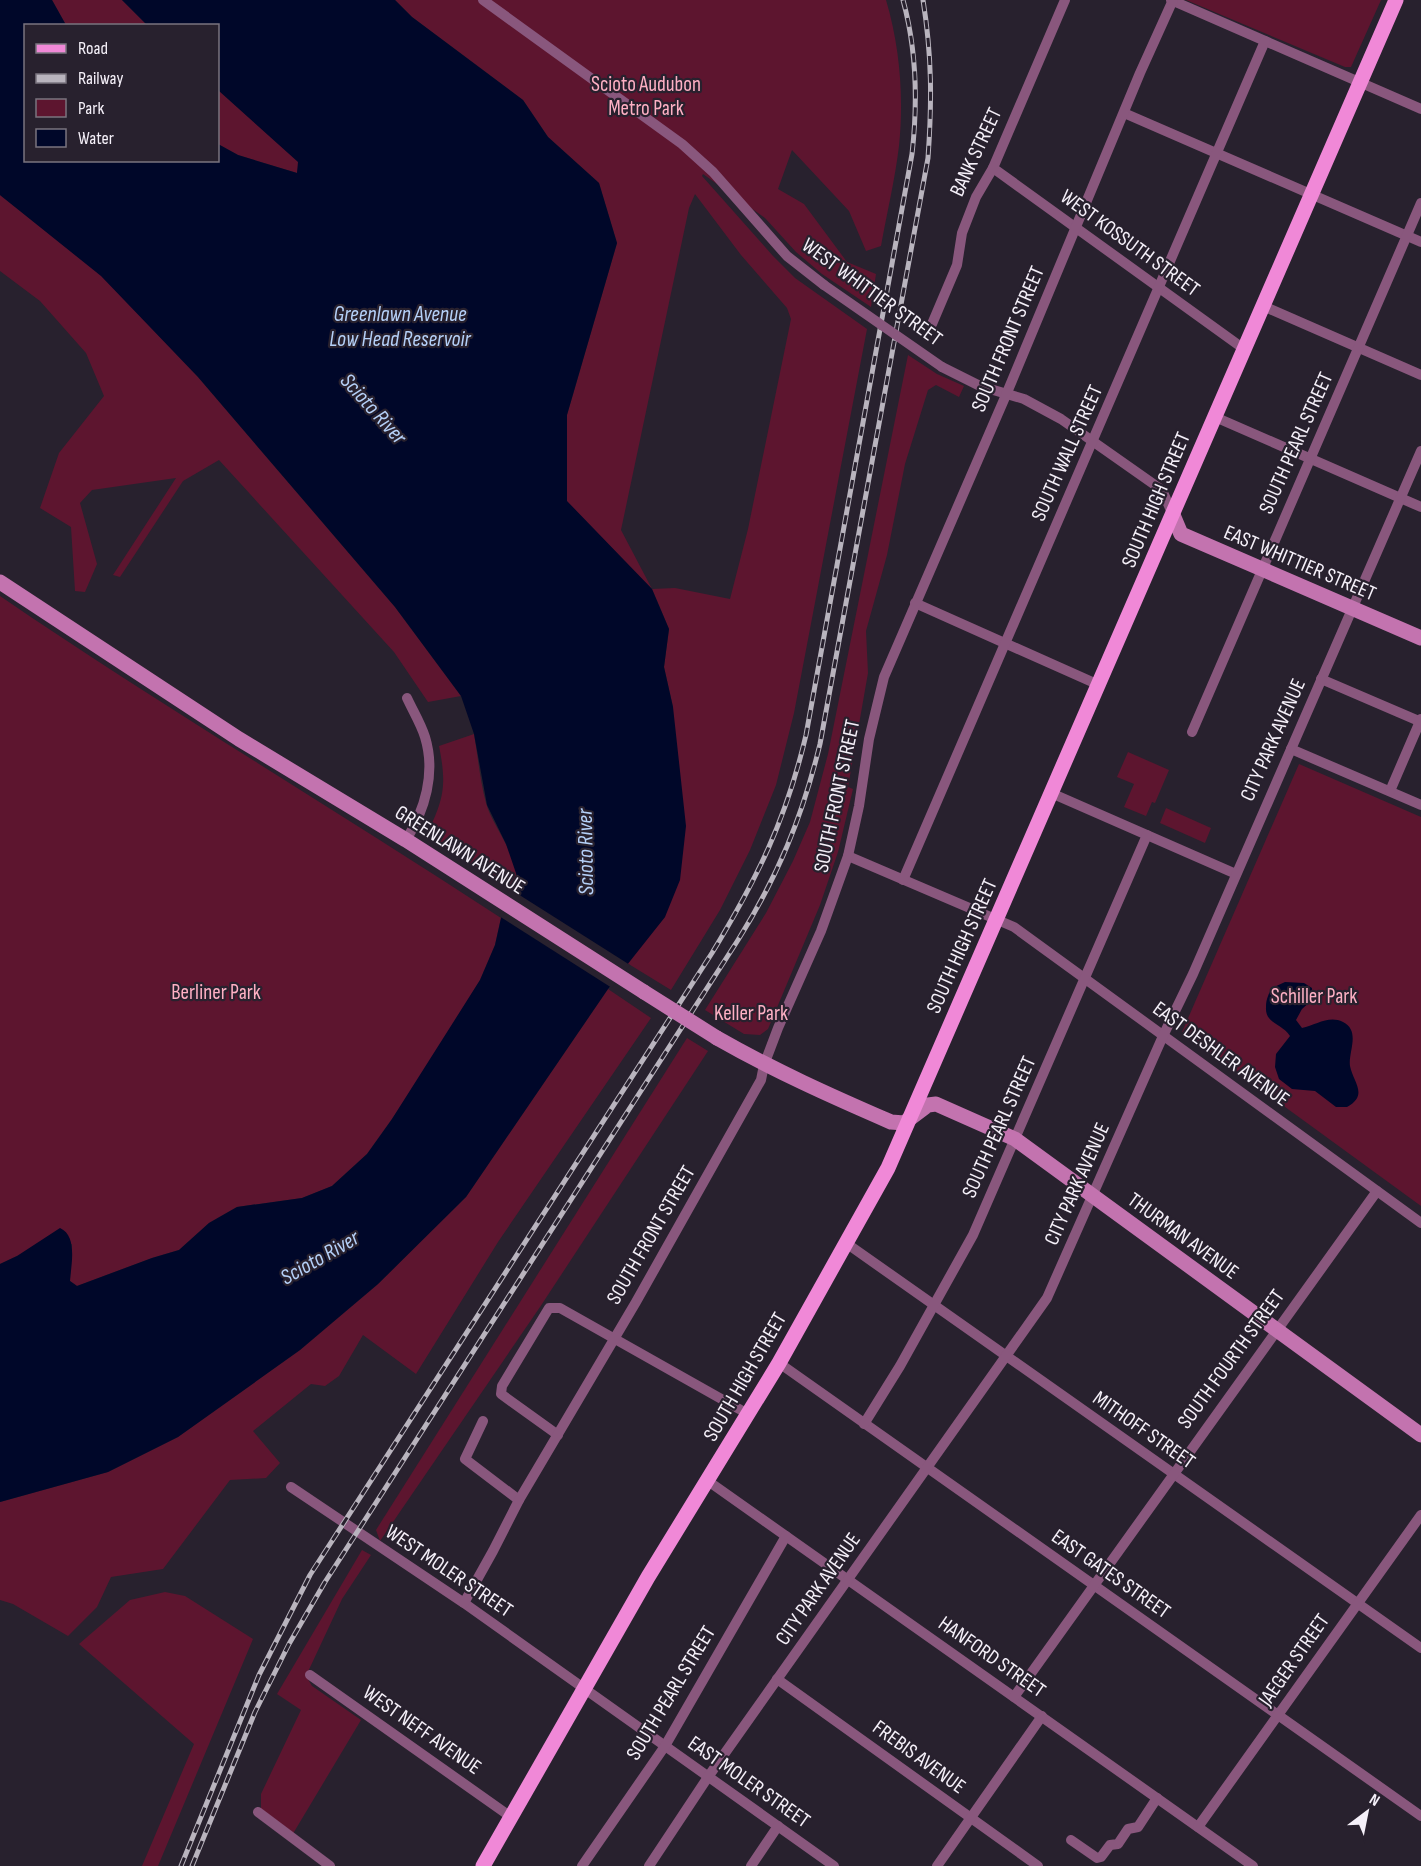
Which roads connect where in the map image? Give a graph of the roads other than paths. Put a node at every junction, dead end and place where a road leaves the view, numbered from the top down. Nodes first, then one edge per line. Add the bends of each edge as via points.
1 (483, 0) edge
2 (1065, 0) edge
3 (1172, 0) edge
4 (1396, 0) edge
5 (1264, 41) junction
6 (1360, 83) junction
7 (1421, 109) edge
8 (1124, 113) junction
9 (1216, 153) junction
10 (993, 168) junction
11 (1311, 195) junction
12 (1421, 203) edge
13 (1075, 229) junction
14 (1407, 236) junction
15 (1421, 242) edge
16 (1159, 288) junction
17 (1263, 306) junction
18 (932, 324) dead end
19 (1359, 348) junction
20 (1244, 349) junction
21 (1421, 375) edge
22 (1006, 395) junction
23 (1215, 417) junction
24 (1093, 440) junction
25 (1421, 451) edge
26 (1311, 459) junction
27 (1400, 498) junction
28 (1421, 507) edge
29 (1173, 515) junction
30 (1263, 569) junction
31 (0, 582) edge
32 (915, 603) junction
33 (1352, 608) junction
34 (1421, 638) edge
35 (1005, 643) junction
36 (1321, 679) junction
37 (1099, 685) junction
38 (407, 699) dead end
39 (1421, 721) edge
40 (1192, 732) dead end
41 (1291, 749) junction
42 (1390, 791) junction
43 (1051, 793) junction
44 (1421, 805) edge
45 (1147, 836) junction
46 (406, 840) junction
47 (848, 856) junction
48 (1236, 874) junction
49 (903, 880) junction
50 (997, 920) junction
51 (1085, 979) junction
52 (1163, 1036) junction
53 (764, 1065) junction
54 (911, 1118) junction
55 (1015, 1139) junction
56 (1377, 1191) junction
57 (1093, 1196) junction
58 (1421, 1223) edge
59 (846, 1243) junction
60 (934, 1305) junction
61 (1276, 1329) junction
62 (615, 1338) junction
63 (1006, 1356) junction
64 (778, 1363) junction
65 (748, 1414) junction
66 (483, 1421) dead end
67 (864, 1424) junction
68 (558, 1435) junction
69 (1421, 1435) edge
70 (927, 1468) junction
71 (1172, 1474) junction
72 (708, 1481) junction
73 (291, 1487) dead end
74 (519, 1500) junction
75 (1421, 1515) edge
76 (786, 1536) junction
77 (848, 1579) junction
78 (1093, 1586) junction
79 (464, 1603) junction
80 (1357, 1604) junction
81 (1421, 1648) edge
82 (310, 1675) dead end
83 (777, 1679) junction
84 (584, 1689) junction
85 (1014, 1697) junction
86 (1042, 1716) junction
87 (1278, 1716) junction
88 (665, 1746) junction
89 (708, 1777) junction
90 (1157, 1798) junction
91 (258, 1812) dead end
92 (1421, 1816) edge
93 (511, 1817) junction
94 (970, 1818) junction
95 (778, 1826) junction
96 (1198, 1827) junction
97 (1071, 1839) dead end
98 (330, 1866) edge
99 (483, 1866) edge
100 (582, 1866) edge
101 (649, 1866) edge
102 (751, 1866) edge
103 (834, 1866) edge
104 (937, 1866) edge
105 (1038, 1866) edge
106 (1253, 1866) edge

1 - 22 street, WEST WHITTIER STREET, bridge via 682,144 713,172 788,256 824,285 942,367
2 - 10 street, BANK STREET
3 - 5 street
3 - 8 street, SOUTH FRONT STREET
4 - 6 main road, SOUTH HIGH STREET
5 - 6 street
5 - 9 street, SOUTH WALL STREET
6 - 7 street
6 - 11 main road, SOUTH HIGH STREET
8 - 9 street
8 - 13 street, SOUTH FRONT STREET
9 - 11 street
9 - 16 street, SOUTH WALL STREET
10 - 13 street, WEST KOSSUTH STREET
10 - 18 street, BANK STREET via 976,197 962,233 957,265
11 - 14 street
11 - 17 main road, SOUTH HIGH STREET
12 - 14 street, SOUTH PEARL STREET
13 - 16 street, WEST KOSSUTH STREET
13 - 22 street, SOUTH FRONT STREET
14 - 15 street
14 - 19 street, SOUTH PEARL STREET
16 - 20 street, WEST KOSSUTH STREET
16 - 24 street, SOUTH WALL STREET
17 - 19 street
17 - 20 main road, SOUTH HIGH STREET
19 - 21 street
19 - 26 street, SOUTH PEARL STREET
20 - 23 main road, SOUTH HIGH STREET
22 - 24 street, WEST WHITTIER STREET via 1024,399
22 - 32 street, SOUTH FRONT STREET
23 - 26 street
23 - 29 main road, SOUTH HIGH STREET
24 - 29 street, WEST WHITTIER STREET via 1162,490
24 - 35 street, SOUTH WALL STREET
25 - 27 street, CITY PARK AVENUE
26 - 27 street
26 - 30 street, SOUTH PEARL STREET
27 - 28 street
27 - 33 street, CITY PARK AVENUE
29 - 30 main road, EAST WHITTIER STREET via 1181,534
29 - 37 main road, SOUTH HIGH STREET
30 - 33 main road, EAST WHITTIER STREET
30 - 40 street, SOUTH PEARL STREET
31 - 46 main road, GREENLAWN AVENUE via 239,739
32 - 35 street
32 - 47 street, SOUTH FRONT STREET via 884,676 875,709
33 - 34 main road, EAST WHITTIER STREET
33 - 36 street, CITY PARK AVENUE
35 - 37 street
35 - 49 street, SOUTH WALL STREET
36 - 39 street
36 - 41 street, CITY PARK AVENUE
37 - 43 main road, SOUTH HIGH STREET
38 - 46 street via 425,736 429,769 420,815
39 - 42 street
41 - 42 street
41 - 48 street, CITY PARK AVENUE
42 - 44 street
43 - 45 street
43 - 50 main road, SOUTH HIGH STREET
45 - 48 street
45 - 51 street, SOUTH PEARL STREET
46 - 53 main road, GREENLAWN AVENUE, bridge
47 - 49 street, EAST DESHLER AVENUE
47 - 53 street, SOUTH FRONT STREET
48 - 52 street, CITY PARK AVENUE
49 - 50 street, EAST DESHLER AVENUE
50 - 51 street, EAST DESHLER AVENUE via 1014,927
50 - 54 main road, SOUTH HIGH STREET
51 - 52 street, EAST DESHLER AVENUE
51 - 55 street, SOUTH PEARL STREET
52 - 56 street, EAST DESHLER AVENUE
52 - 57 street, CITY PARK AVENUE
53 - 54 main road, GREENLAWN AVENUE via 891,1122 904,1123
53 - 62 street, SOUTH FRONT STREET via 761,1080
54 - 55 main road, THURMAN AVENUE via 928,1105 936,1104
54 - 59 main road, SOUTH HIGH STREET
55 - 57 main road, THURMAN AVENUE
55 - 60 street, SOUTH PEARL STREET via 973,1235
56 - 58 street, EAST DESHLER AVENUE
56 - 61 street, SOUTH FOURTH STREET
57 - 61 main road, THURMAN AVENUE
57 - 63 street, CITY PARK AVENUE via 1050,1293
59 - 60 street, MITHOFF STREET
59 - 64 main road, SOUTH HIGH STREET
60 - 63 street, MITHOFF STREET
60 - 67 street, SOUTH PEARL STREET
61 - 69 main road, THURMAN AVENUE
61 - 71 street, SOUTH FOURTH STREET
62 - 65 street
62 - 68 street, SOUTH FRONT STREET
62 - 68 street via 560,1308 549,1308 502,1386 501,1394
63 - 70 street, CITY PARK AVENUE
63 - 71 street, MITHOFF STREET
64 - 65 main road, SOUTH HIGH STREET
64 - 67 street, EAST GATES STREET
65 - 72 main road, SOUTH HIGH STREET
66 - 74 street via 465,1459
67 - 70 street, EAST GATES STREET
68 - 74 street, SOUTH FRONT STREET
70 - 77 street, CITY PARK AVENUE
70 - 78 street, EAST GATES STREET
71 - 78 street, SOUTH FOURTH STREET
71 - 80 street, MITHOFF STREET
72 - 76 street, HANFORD STREET
72 - 84 main road, SOUTH HIGH STREET
73 - 79 street, WEST MOLER STREET
74 - 79 street, SOUTH FRONT STREET
75 - 80 street, JAEGER STREET
76 - 77 street, HANFORD STREET
76 - 88 street, SOUTH PEARL STREET
77 - 83 street, CITY PARK AVENUE
77 - 85 street, HANFORD STREET
78 - 85 street, SOUTH FOURTH STREET
78 - 87 street, EAST GATES STREET
79 - 84 street, WEST MOLER STREET
80 - 81 street, MITHOFF STREET
80 - 87 street, JAEGER STREET
82 - 93 street, WEST NEFF AVENUE
83 - 89 street, CITY PARK AVENUE
83 - 94 street, FREBIS AVENUE
84 - 88 street, EAST MOLER STREET
84 - 93 main road, SOUTH HIGH STREET
85 - 86 street, HANFORD STREET
86 - 90 street, HANFORD STREET
86 - 94 street
87 - 92 street, EAST GATES STREET
87 - 96 street, JAEGER STREET
88 - 89 street, EAST MOLER STREET
88 - 100 street, SOUTH PEARL STREET
89 - 95 street, EAST MOLER STREET
89 - 101 street, CITY PARK AVENUE
90 - 96 street, HANFORD STREET
90 - 97 street via 1138,1827 1128,1829 1118,1844 1110,1845 1101,1857
91 - 98 street
93 - 99 main road, SOUTH HIGH STREET
94 - 104 street
94 - 105 street, FREBIS AVENUE
95 - 102 street
95 - 103 street, EAST MOLER STREET
96 - 106 street, HANFORD STREET

